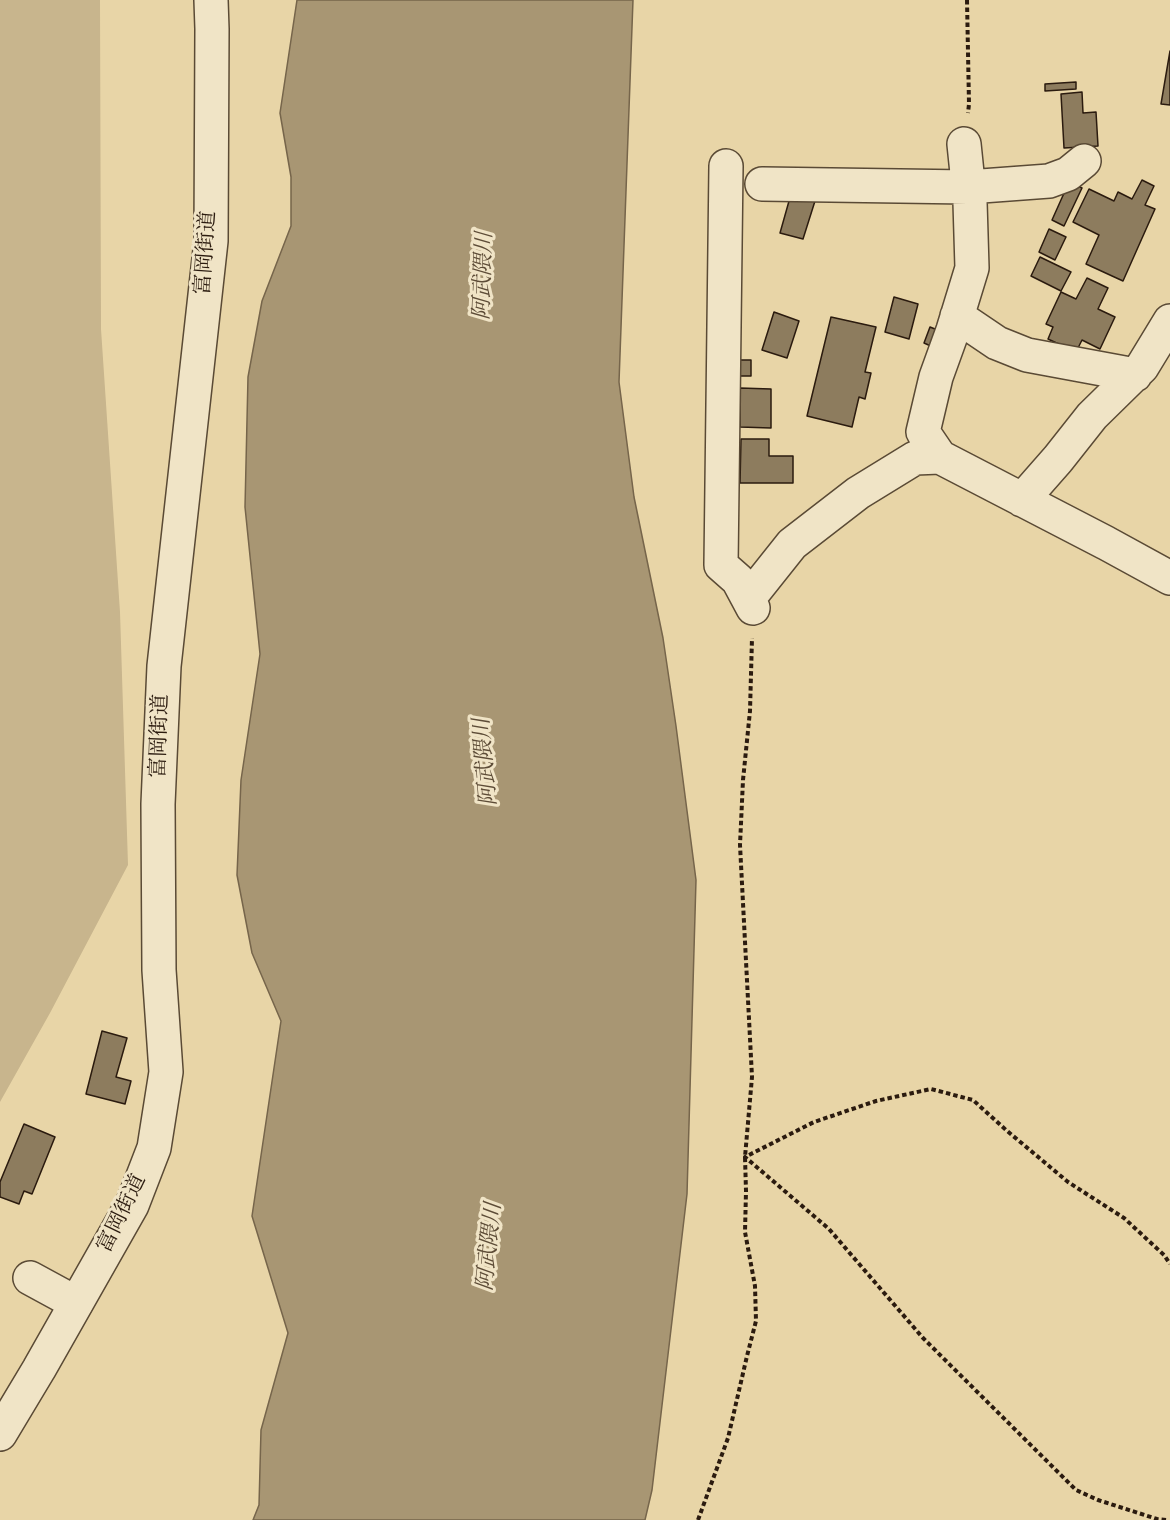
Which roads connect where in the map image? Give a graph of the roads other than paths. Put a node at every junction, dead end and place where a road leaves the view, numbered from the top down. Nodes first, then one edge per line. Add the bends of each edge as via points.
1 (211, 0) edge
2 (964, 144) road end
3 (1084, 161) dead end
4 (726, 166) dead end
5 (762, 184) dead end
6 (968, 187) junction
7 (957, 315) junction
8 (1170, 321) edge
9 (1135, 375) junction
10 (940, 457) junction
11 (1022, 500) junction
12 (1170, 578) edge
13 (30, 1278) dead end
14 (76, 1303) junction
15 (0, 1434) edge

1 - 14 street, 富岡街道 via 211,241 162,701 159,958 166,1072 154,1148 132,1205
2 - 6 street
3 - 6 street via 1068,174 1049,181
4 - 10 street via 721,566 738,580 751,603 792,544 858,493 915,458
5 - 6 street
6 - 7 street via 972,268
7 - 9 street via 997,342 1027,355
7 - 10 street via 923,432
8 - 9 street
9 - 11 street via 1092,416
10 - 11 street
11 - 12 street
13 - 14 street
14 - 15 street, 富岡街道

